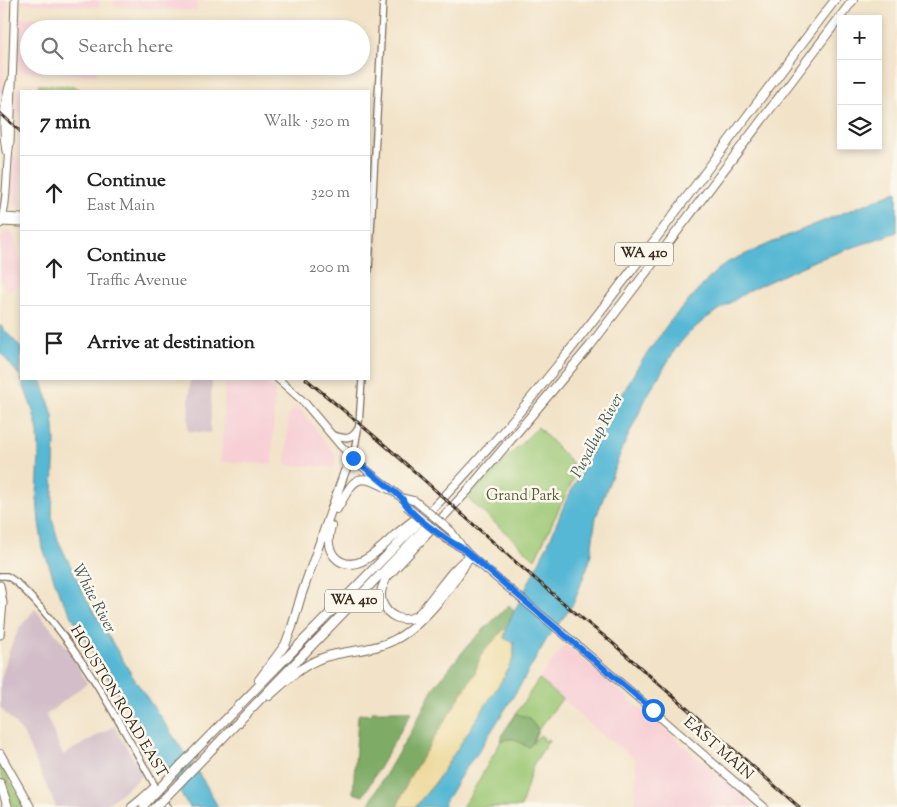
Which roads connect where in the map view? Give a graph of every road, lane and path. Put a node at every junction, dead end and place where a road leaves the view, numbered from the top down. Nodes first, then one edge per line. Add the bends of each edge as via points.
1 (15, 0) edge
2 (383, 0) edge
3 (835, 0) edge
4 (853, 0) edge
5 (20, 218) edge
6 (1, 220) edge
7 (11, 220) junction
8 (20, 223) edge
9 (370, 251) edge
10 (279, 380) edge
11 (362, 380) edge
12 (359, 424) junction
13 (332, 435) junction
14 (353, 458) junction
15 (480, 475) junction
16 (389, 489) junction
17 (402, 498) junction
18 (442, 499) junction
19 (337, 509) junction
20 (462, 548) junction
21 (470, 556) junction
22 (0, 576) edge
23 (0, 585) edge
24 (0, 635) edge
25 (231, 713) junction
26 (230, 730) junction
27 (0, 754) edge
28 (0, 784) edge
29 (143, 804) edge
30 (8, 807) edge
31 (30, 807) edge
32 (132, 807) edge
33 (156, 807) edge
34 (167, 807) edge
35 (764, 807) edge

1 - 6 main road via 10,142
2 - 9 street
3 - 18 highway, WA 410 via 584,333 509,425
4 - 15 highway, WA 410 via 590,346
5 - 7 main road
6 - 7 main road
7 - 8 main road
10 - 13 main road via 304,402
11 - 12 street
12 - 13 street via 350,438
12 - 14 street
13 - 14 main road
14 - 16 main road
14 - 19 highway
14 - 25 highway via 345,471 284,644 266,672
15 - 21 highway via 387,577 381,589 385,608 399,618 415,617 460,563
15 - 26 highway, WA 410
16 - 17 main road
16 - 19 highway via 379,483 358,480 349,486
17 - 20 main road, bridge via 406,506
17 - 20 main road, bridge via 415,501 451,530
18 - 19 highway via 373,554 355,564 337,559 330,547 328,534
18 - 25 highway, WA 410
20 - 21 main road, EAST MAIN
21 - 26 highway via 436,604 413,629 390,642 316,661 292,677
21 - 35 main road, EAST MAIN
22 - 34 street, HOUSTON ROAD EAST via 16,582 66,637
23 - 24 main road via 3,602
25 - 29 highway, WA 410, bridge
26 - 33 highway, WA 410, bridge
27 - 31 highway
28 - 30 highway
29 - 32 highway

